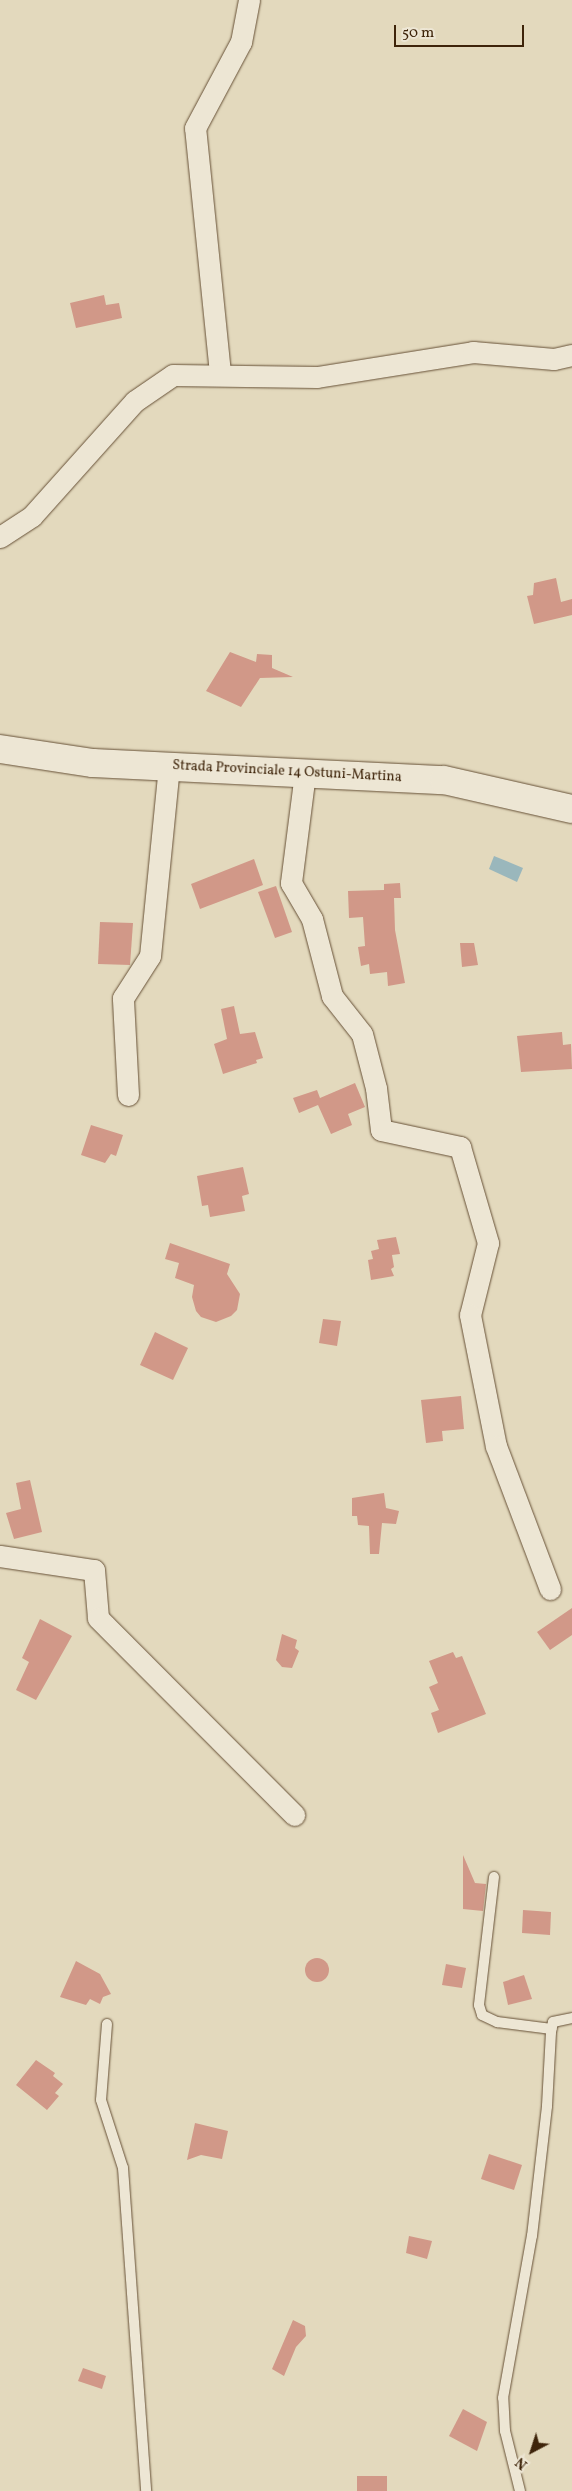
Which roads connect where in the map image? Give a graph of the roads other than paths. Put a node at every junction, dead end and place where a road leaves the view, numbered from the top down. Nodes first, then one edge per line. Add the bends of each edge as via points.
1 (249, 0) edge
2 (572, 355) edge
3 (220, 373) junction
4 (0, 537) edge
5 (0, 749) edge
6 (169, 767) junction
7 (305, 773) junction
8 (572, 809) edge
9 (128, 1095) dead end
10 (0, 1556) edge
11 (550, 1589) dead end
12 (294, 1815) dead end
13 (494, 1877) dead end
14 (572, 2018) edge
15 (107, 2024) dead end
16 (552, 2029) junction
17 (146, 2491) edge
18 (520, 2491) edge

1 - 3 street via 241,42 195,128
2 - 3 street via 554,360 473,352 317,377
3 - 4 street via 174,374 135,401 32,516
5 - 6 main road, Strada Provinciale 14 Ostuni-Martina via 92,763
6 - 7 main road, Strada Provinciale 14 Ostuni-Martina
6 - 9 street via 150,956 123,998
7 - 8 main road, Strada Provinciale 14 Ostuni-Martina via 444,780
7 - 11 street via 291,883 312,919 332,996 362,1034 376,1088 380,1130 460,1147 488,1243 470,1315 496,1446
10 - 12 street via 94,1570 98,1618
13 - 16 lane via 479,2005 482,2015 497,2022
14 - 16 lane via 553,2022
15 - 17 lane via 101,2100 123,2168
16 - 18 lane via 532,2236 503,2398 505,2432

